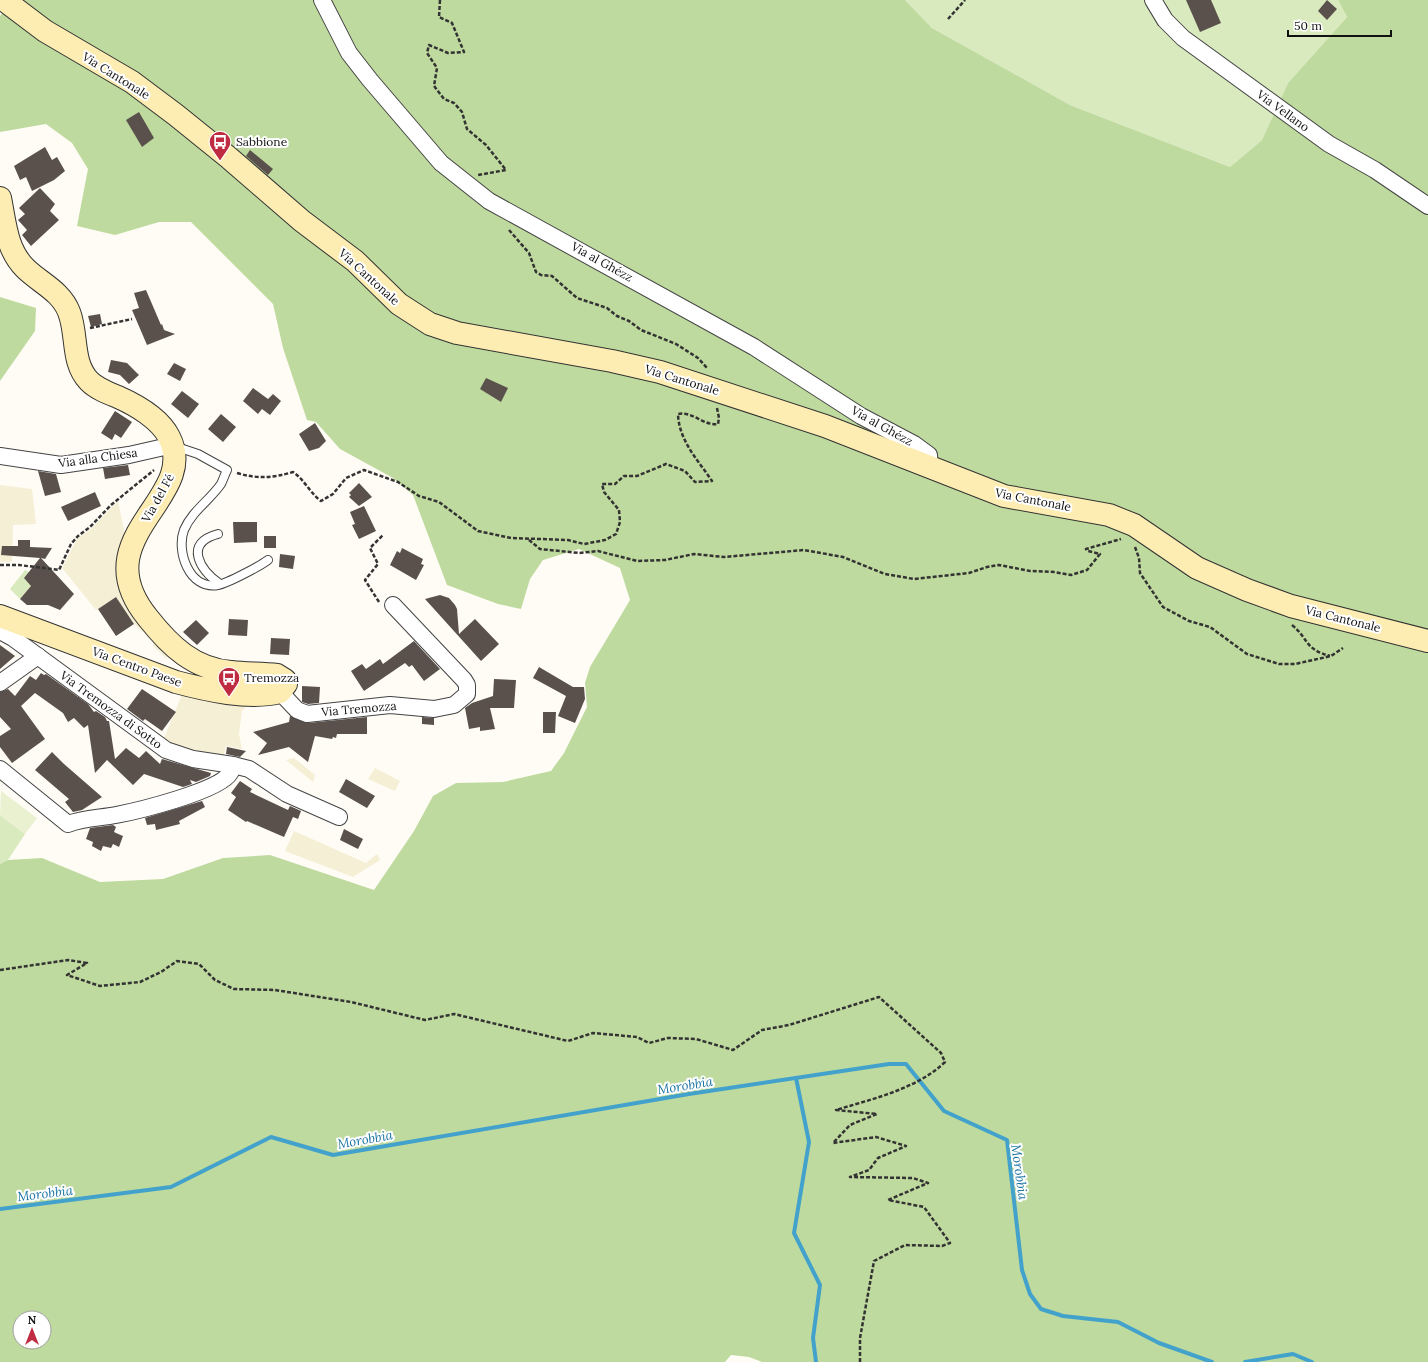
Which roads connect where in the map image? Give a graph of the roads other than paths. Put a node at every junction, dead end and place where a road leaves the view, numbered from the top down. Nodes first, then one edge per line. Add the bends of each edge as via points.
1 (4, 0) edge
2 (322, 0) edge
3 (1153, 0) edge
4 (0, 198) edge
5 (1428, 206) edge
6 (174, 454) junction
7 (0, 456) edge
8 (930, 469) junction
9 (218, 534) dead end
10 (268, 560) dead end
11 (220, 584) junction
12 (393, 605) road end
13 (0, 616) edge
14 (0, 631) edge
15 (1428, 641) edge
16 (38, 656) junction
17 (0, 683) edge
18 (280, 692) junction
19 (233, 765) junction
20 (0, 768) edge
21 (339, 817) dead end

1 - 8 street, Via Cantonale via 45,31 132,82 176,115 228,156 302,221 355,261 399,304 418,318 457,333 612,360 660,372 825,426
2 - 8 street, Via al Ghézz via 349,53 358,64 441,163 489,201 754,346 860,416 914,444 929,456
3 - 5 street, Via Vellano via 1165,20 1183,38 1329,144
4 - 6 street via 6,233 14,253 25,268 60,297 69,312 78,361 90,382 154,419 169,436
6 - 7 street, Via alla Chiesa via 129,455 61,465
6 - 11 lane via 198,454 228,470 220,485 189,522 181,540 181,551 189,570 202,583
6 - 18 street, Via del Fé via 170,480 130,552 127,576 133,595 158,630 192,660 220,671 277,675 285,680 286,684
8 - 15 street, Via Cantonale via 1004,496 1109,515 1134,525 1197,568 1270,599
9 - 11 lane via 201,543 198,547 198,560 206,572
10 - 11 lane
12 - 18 street, Via Tremozza via 464,680 467,694 460,702 434,709 390,705 307,714 297,710
13 - 18 street, Via Centro Paese via 194,687 264,695
14 - 16 street, Via Tremozza di Sotto
16 - 17 street
16 - 19 street, Via Tremozza di Sotto via 166,750 193,759
19 - 20 street via 230,774 221,781 196,793 116,815 68,824
19 - 21 street, Via Tremozza di Sotto via 249,769 287,794

